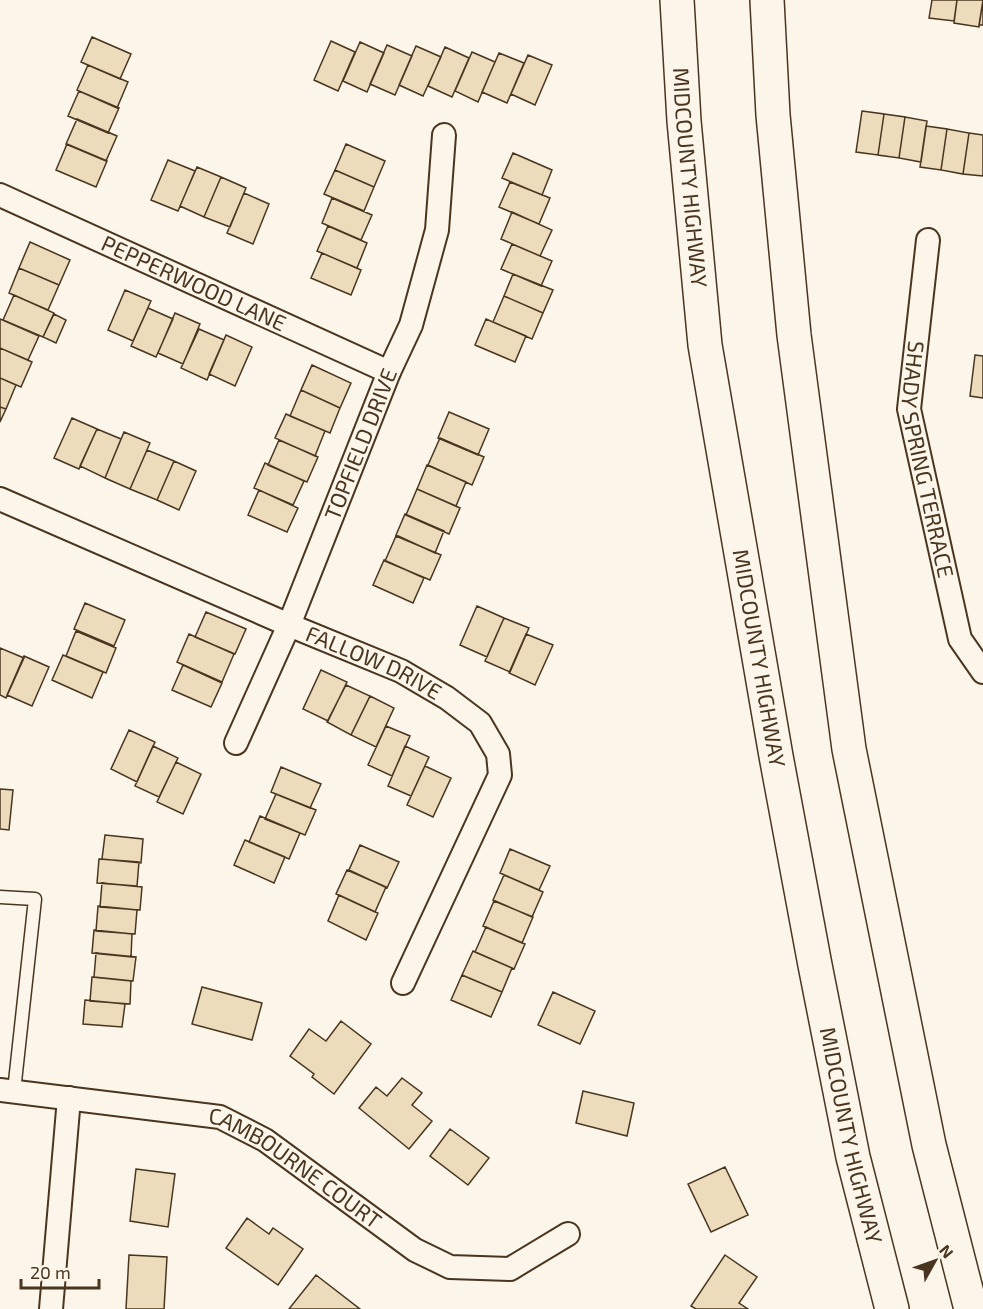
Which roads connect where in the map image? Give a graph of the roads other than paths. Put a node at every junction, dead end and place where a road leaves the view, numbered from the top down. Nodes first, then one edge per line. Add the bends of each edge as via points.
1 (677, 0) edge
2 (767, 0) edge
3 (444, 135) dead end
4 (0, 195) edge
5 (928, 240) dead end
6 (389, 372) junction
7 (0, 499) edge
8 (289, 625) junction
9 (983, 672) edge
10 (236, 744) dead end
11 (0, 897) edge
12 (403, 983) dead end
13 (7, 1091) edge
14 (69, 1098) junction
15 (568, 1234) dead end
16 (51, 1309) edge
17 (891, 1309) edge
18 (971, 1309) edge

1 - 17 main road, MIDCOUNTY HIGHWAY via 705,345 819,988 853,1157
2 - 18 main road via 773,115 794,335 849,749 930,1145
3 - 6 street, TOPFIELD DRIVE via 437,230 411,325
4 - 6 street, PEPPERWOOD LANE
5 - 9 street, SHADY SPRING TERRACE via 909,409 960,639
6 - 8 street, TOPFIELD DRIVE
7 - 8 street, FALLOW DRIVE
8 - 10 street, TOPFIELD DRIVE
8 - 12 street, FALLOW DRIVE via 401,671 447,698 480,723 498,754 500,775
11 - 13 lane via 35,899 21,1039
13 - 14 street, CAMBOURNE COURT
14 - 15 street, CAMBOURNE COURT via 220,1117 265,1140 415,1250 450,1267 510,1269
14 - 16 street

